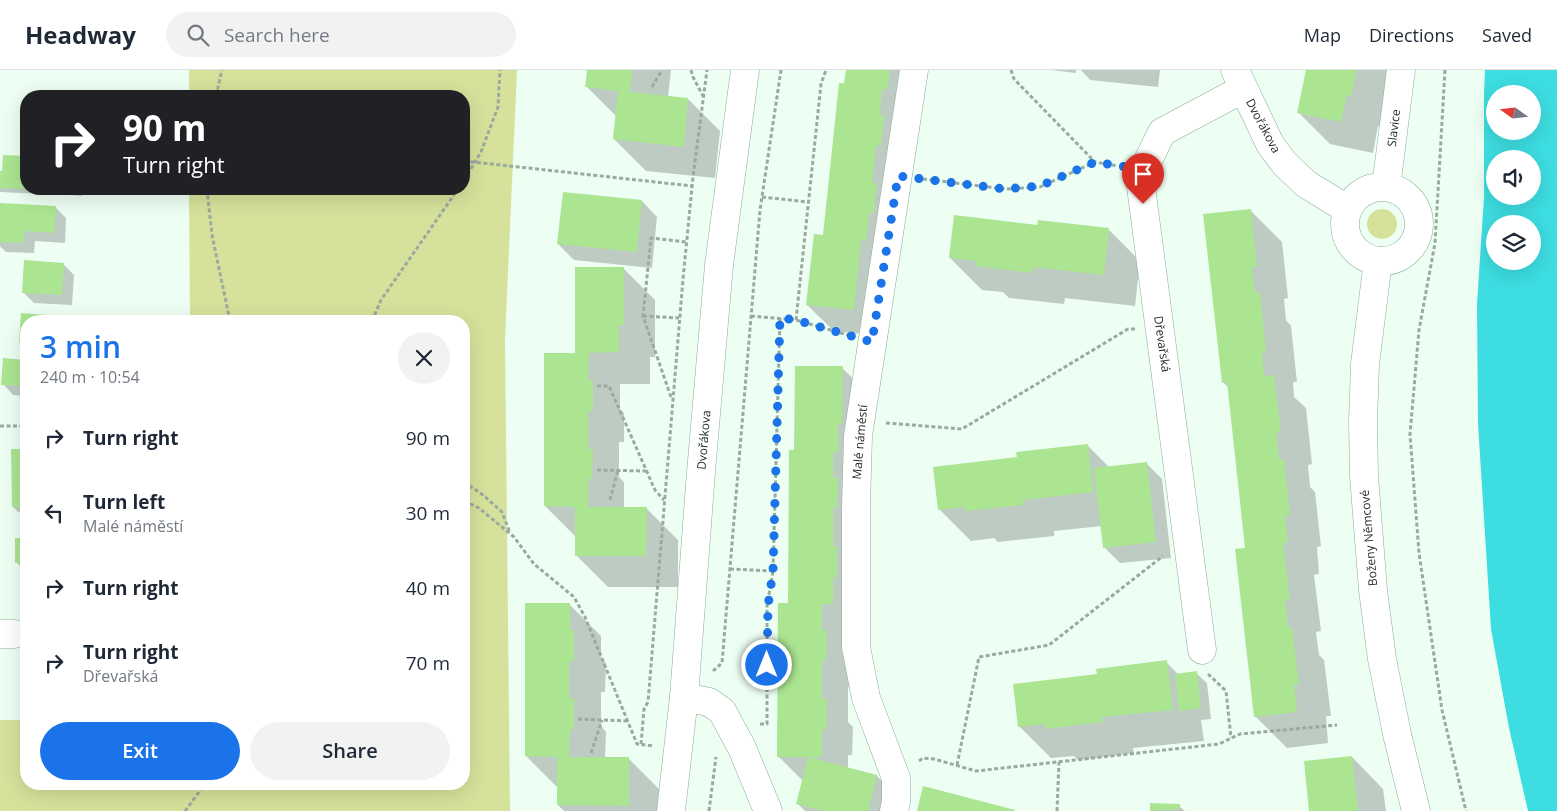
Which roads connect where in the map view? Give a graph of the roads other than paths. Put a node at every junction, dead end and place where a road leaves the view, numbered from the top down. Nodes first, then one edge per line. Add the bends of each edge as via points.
1 (745, 70) edge
2 (914, 70) edge
3 (1401, 70) edge
4 (1239, 79) edge
5 (1386, 187) junction
6 (1347, 209) junction
7 (1378, 262) junction
8 (1202, 650) road end
9 (697, 699) junction
10 (671, 811) edge
11 (768, 811) edge
12 (894, 811) edge
13 (1416, 811) edge

1 - 9 street, Dvořákova via 719,265 701,472
2 - 12 street, Malé náměstí via 858,436 856,507 856,647 866,698 896,778
3 - 5 street, Slavice
4 - 6 street, Dvořákova via 1270,144 1284,163 1306,184
4 - 8 street, Dřevařská via 1162,132 1146,166 1141,187
5 - 6 street via 1370,188 1356,196
5 - 7 street via 1400,191 1411,201 1418,214 1419,229 1415,243 1405,254
6 - 7 street via 1345,224 1351,246 1363,257
7 - 13 street, Boženy Němcové via 1362,422 1364,476 1382,659
9 - 10 street, Dvořákova via 678,748
9 - 11 street via 722,711 749,763

